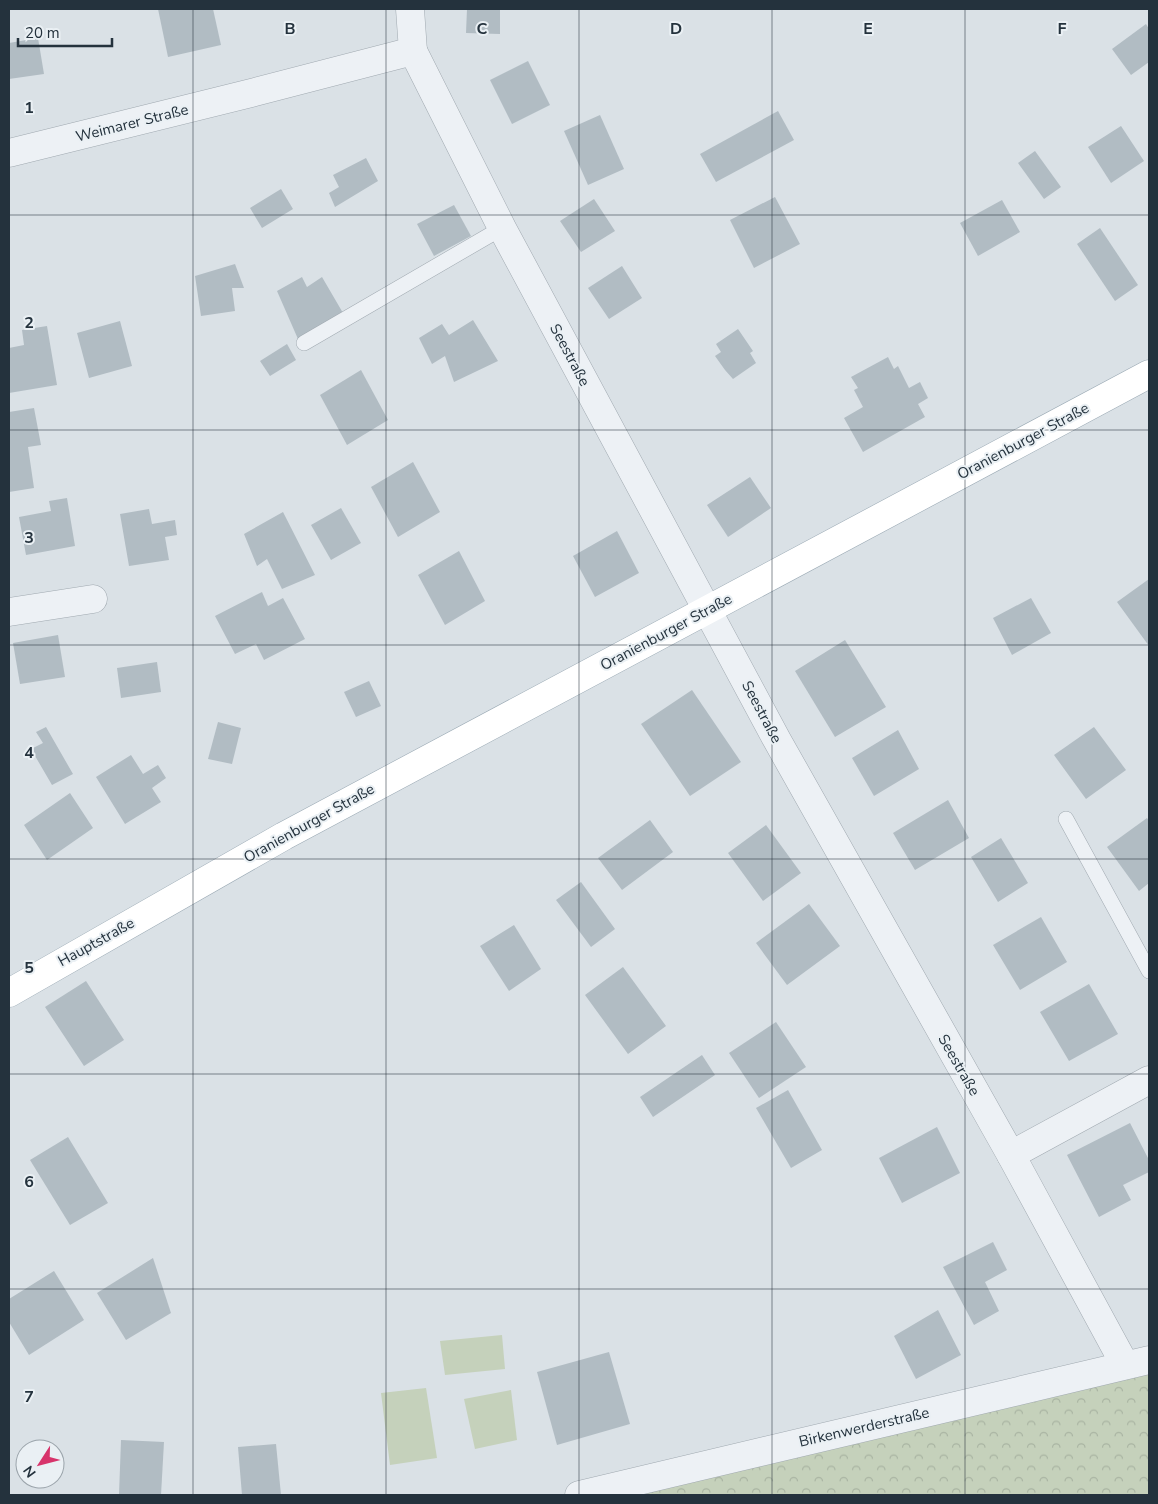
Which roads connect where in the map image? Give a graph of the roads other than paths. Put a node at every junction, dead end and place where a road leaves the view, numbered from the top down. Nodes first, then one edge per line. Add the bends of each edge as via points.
1 (410, 9) edge
2 (412, 51) junction
3 (9, 153) edge
4 (502, 228) junction
5 (304, 343) dead end
6 (1149, 374) edge
7 (93, 599) dead end
8 (707, 610) junction
9 (9, 612) edge
10 (1066, 820) dead end
11 (184, 892) joint
12 (1149, 971) edge
13 (9, 993) edge
14 (1149, 1080) edge
15 (1011, 1156) junction
16 (1137, 1362) edge
17 (579, 1495) edge

1 - 2 street, Seestraße
2 - 3 street, Weimarer Straße
2 - 4 street, Seestraße
4 - 5 lane
4 - 8 street, Seestraße
6 - 8 main road, Oranienburger Straße
7 - 9 street
8 - 11 main road, Oranienburger Straße
8 - 15 street, Seestraße
10 - 12 lane
11 - 13 main road, Hauptstraße
14 - 15 street
15 - 16 street, Seestraße
16 - 17 street, Birkenwerderstraße

